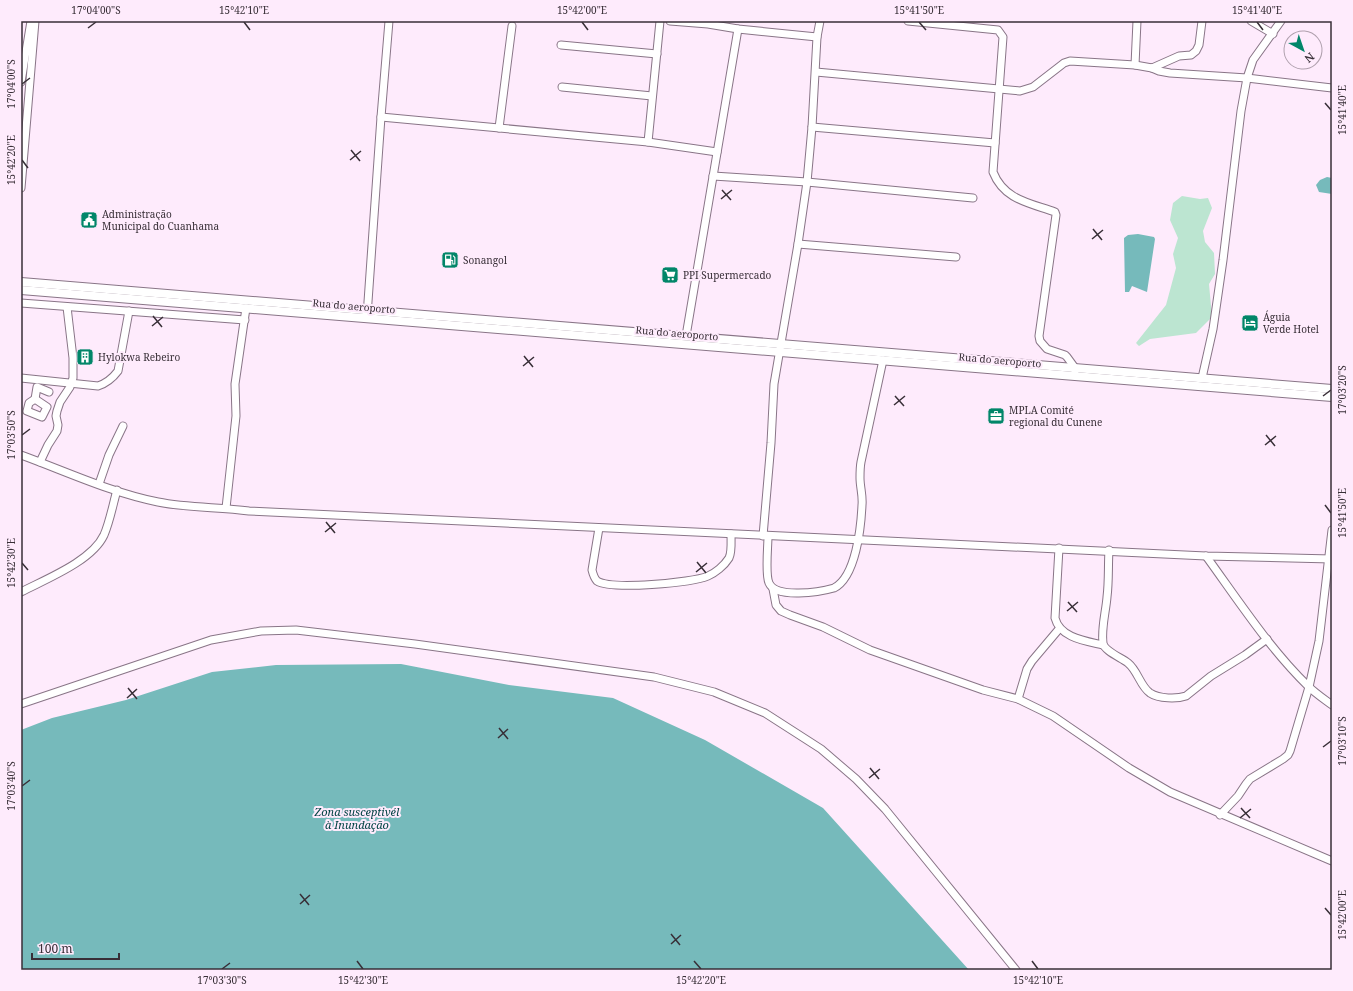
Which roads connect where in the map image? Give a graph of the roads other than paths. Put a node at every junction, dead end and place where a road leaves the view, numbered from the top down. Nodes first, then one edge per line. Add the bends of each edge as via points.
1 (31, 21) edge
2 (35, 21) edge
3 (389, 21) edge
4 (660, 21) edge
5 (670, 21) edge
6 (820, 21) edge
7 (908, 21) edge
8 (1137, 21) edge
9 (1202, 21) edge
10 (1250, 21) edge
11 (1281, 21) edge
12 (512, 26) dead end
13 (738, 30) junction
14 (1273, 34) junction
15 (817, 37) junction
16 (561, 45) dead end
17 (656, 54) junction
18 (1135, 65) junction
19 (1152, 68) junction
20 (816, 72) junction
21 (1247, 78) junction
22 (21, 82) edge
23 (562, 87) dead end
24 (1332, 88) edge
25 (999, 90) junction
26 (652, 96) junction
27 (381, 117) junction
28 (812, 127) junction
29 (499, 128) junction
30 (648, 142) junction
31 (994, 143) junction
32 (717, 152) junction
33 (713, 176) junction
34 (807, 182) junction
35 (21, 188) edge
36 (973, 198) dead end
37 (798, 244) junction
38 (956, 257) dead end
39 (21, 282) edge
40 (21, 290) edge
41 (21, 303) edge
42 (67, 307) junction
43 (246, 308) junction
44 (129, 312) junction
45 (368, 314) junction
46 (244, 320) junction
47 (686, 336) junction
48 (781, 348) junction
49 (883, 360) junction
50 (1075, 372) junction
51 (21, 378) edge
52 (1202, 378) junction
53 (71, 384) junction
54 (1332, 389) edge
55 (49, 392) dead end
56 (1332, 397) edge
57 (36, 399) junction
58 (44, 413) junction
59 (58, 420) junction
60 (123, 426) dead end
61 (21, 455) edge
62 (40, 462) junction
63 (99, 484) junction
64 (117, 490) junction
65 (226, 508) junction
66 (599, 528) junction
67 (1332, 530) edge
68 (731, 534) junction
69 (765, 536) junction
70 (858, 539) junction
71 (1059, 548) junction
72 (1109, 550) junction
73 (1206, 556) junction
74 (1331, 559) edge
75 (773, 588) junction
76 (21, 592) edge
77 (1059, 629) junction
78 (1267, 639) junction
79 (1103, 645) junction
80 (1309, 686) junction
81 (1018, 699) junction
82 (21, 704) edge
83 (1332, 705) edge
84 (1220, 815) junction
85 (1332, 861) edge
86 (1016, 970) edge

1 - 22 street
2 - 35 street
3 - 27 street
4 - 17 street
5 - 13 street via 708,24
6 - 15 street
7 - 25 street via 998,30 1003,37
8 - 18 street
9 - 19 street via 1196,51
10 - 14 street
11 - 14 street
12 - 29 street
13 - 15 street
13 - 32 street
14 - 21 street via 1252,62
15 - 20 street
16 - 17 street
17 - 26 street
18 - 19 street
18 - 25 street via 1070,61 1033,87 1020,91
19 - 21 street via 1170,73
20 - 25 street
20 - 28 street
21 - 24 street
21 - 52 street via 1213,329
23 - 26 street
25 - 31 street
26 - 30 street
27 - 29 street
27 - 45 street
28 - 31 street
28 - 34 street
29 - 30 street
30 - 32 street
31 - 50 street via 993,172 997,182 1019,200 1055,212 1039,336 1047,349 1065,355
32 - 33 street
33 - 34 street
33 - 47 street
34 - 36 street
34 - 37 street
37 - 38 street
37 - 48 street
39 - 45 main road, Rua do aeroporto
40 - 43 main road, Rua do aeroporto
41 - 42 street
42 - 44 street
42 - 53 street via 73,358
43 - 45 main road, Rua do aeroporto
43 - 46 street
44 - 46 street
44 - 53 street via 118,372 113,379 98,386
45 - 47 main road, Rua do aeroporto
45 - 48 main road, Rua do aeroporto
46 - 65 street via 235,384 236,416
47 - 48 main road, Rua do aeroporto
48 - 49 main road, Rua do aeroporto
48 - 50 main road, Rua do aeroporto
48 - 69 street via 773,392
49 - 50 main road, Rua do aeroporto
49 - 70 street via 861,462 862,505
50 - 52 main road, Rua do aeroporto
50 - 56 main road, Rua do aeroporto
51 - 53 street
52 - 54 main road, Rua do aeroporto
53 - 59 street via 56,411
55 - 57 street via 37,387
57 - 58 street via 47,407
57 - 58 street via 29,403 27,411 42,417
58 - 59 street
59 - 62 street via 57,431
60 - 63 street via 115,440
61 - 62 street
62 - 63 street
63 - 64 street
64 - 65 street via 164,503 199,508
64 - 76 street via 104,535 97,545 86,556 57,574
65 - 66 street
66 - 68 street
66 - 68 street via 592,570 594,576 603,583 631,585 685,582 707,576 720,568 729,557
67 - 74 street
68 - 69 street
69 - 70 street
69 - 75 street via 767,576
70 - 71 street
70 - 75 street via 851,566 838,586 830,590 805,593 783,593
71 - 72 street
71 - 77 street via 1055,618
72 - 73 street
72 - 79 street
73 - 74 street
73 - 78 street
74 - 80 street via 1319,641
75 - 81 street via 776,604 781,611 823,627 870,650 983,690
77 - 79 street via 1083,641
77 - 81 street via 1027,669
78 - 79 street via 1181,698 1155,696 1146,689 1130,665
78 - 80 street
80 - 83 street
80 - 84 street via 1288,756 1250,779
81 - 84 street via 1053,716 1170,792
82 - 86 street via 211,640 261,631 296,630 654,677 714,692 765,713 821,749 856,779 885,809
84 - 85 street

